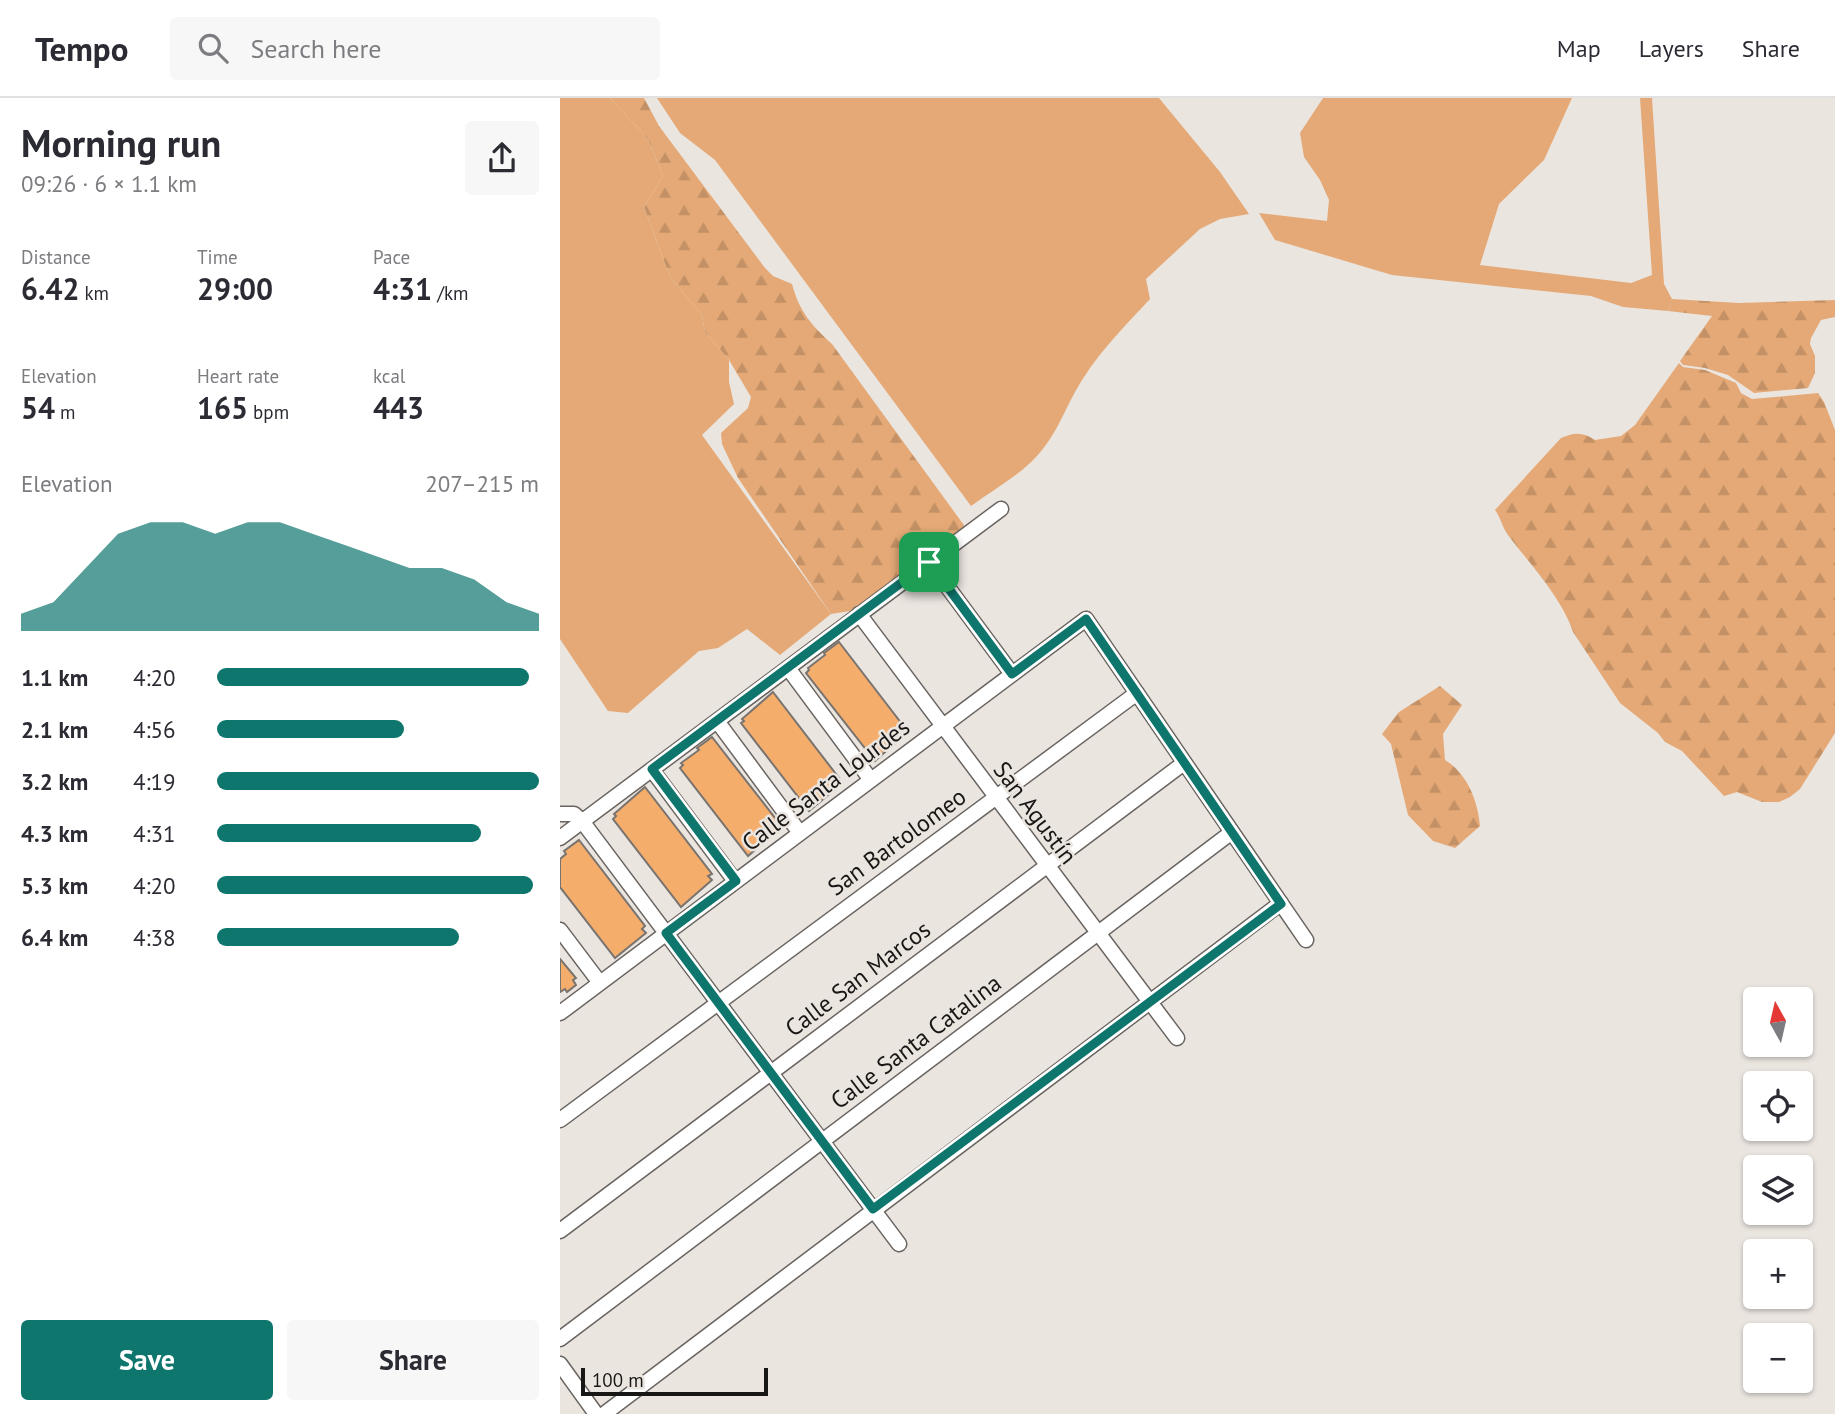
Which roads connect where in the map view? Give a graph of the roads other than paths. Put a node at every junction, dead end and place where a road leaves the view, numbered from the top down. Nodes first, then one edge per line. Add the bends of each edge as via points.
1 (1001, 509) dead end
2 (929, 562) junction
3 (859, 614) junction
4 (788, 668) junction
5 (1012, 674) junction
6 (1137, 693) junction
7 (717, 721) junction
8 (942, 726) junction
9 (1184, 763) junction
10 (652, 769) junction
11 (871, 780) junction
12 (995, 798) junction
13 (560, 814) edge
14 (582, 821) junction
15 (1232, 832) junction
16 (800, 833) junction
17 (560, 838) edge
18 (1046, 866) junction
19 (736, 881) junction
20 (1281, 904) junction
21 (560, 930) edge
22 (666, 933) junction
23 (1097, 934) junction
24 (1306, 940) dead end
25 (600, 983) junction
26 (718, 1002) junction
27 (1150, 1003) junction
28 (560, 1013) edge
29 (1177, 1038) dead end
30 (771, 1073) junction
31 (560, 1120) edge
32 (822, 1141) junction
33 (873, 1209) junction
34 (560, 1231) edge
35 (899, 1244) dead end
36 (560, 1339) edge
37 (560, 1364) edge
38 (596, 1414) edge
39 (604, 1414) edge

1 - 2 street
2 - 3 street
2 - 5 street
3 - 4 street
3 - 8 street, San Agustín
4 - 7 street
4 - 11 street
5 - 6 street, Calle Santa Lourdes via 1086,619
5 - 8 street, Calle Santa Lourdes
6 - 9 street
6 - 12 street, San Bartolomeo
7 - 10 street
7 - 16 street
8 - 11 street, Calle Santa Lourdes
8 - 12 street, San Agustín
9 - 15 street
9 - 18 street, Calle San Marcos
10 - 14 street
10 - 19 street
11 - 16 street, Calle Santa Lourdes
12 - 18 street, San Agustín
12 - 26 street, San Bartolomeo
13 - 14 street via 576,815
14 - 17 street
14 - 22 street
15 - 20 street
15 - 23 street, Calle Santa Catalina
16 - 19 street, Calle Santa Lourdes
18 - 23 street, San Agustín
18 - 30 street, Calle San Marcos
19 - 22 street, Calle Santa Lourdes
20 - 24 street
20 - 27 street
21 - 25 street
22 - 25 street, Calle Santa Lourdes
22 - 26 street
23 - 27 street, San Agustín
23 - 32 street, Calle Santa Catalina
25 - 28 street, Calle Santa Lourdes
26 - 30 street
26 - 31 street, San Bartolomeo
27 - 29 street, San Agustín
27 - 33 street
30 - 32 street
30 - 34 street, Calle San Marcos
32 - 33 street
32 - 36 street, Calle Santa Catalina
33 - 35 street
33 - 39 street
37 - 38 street

